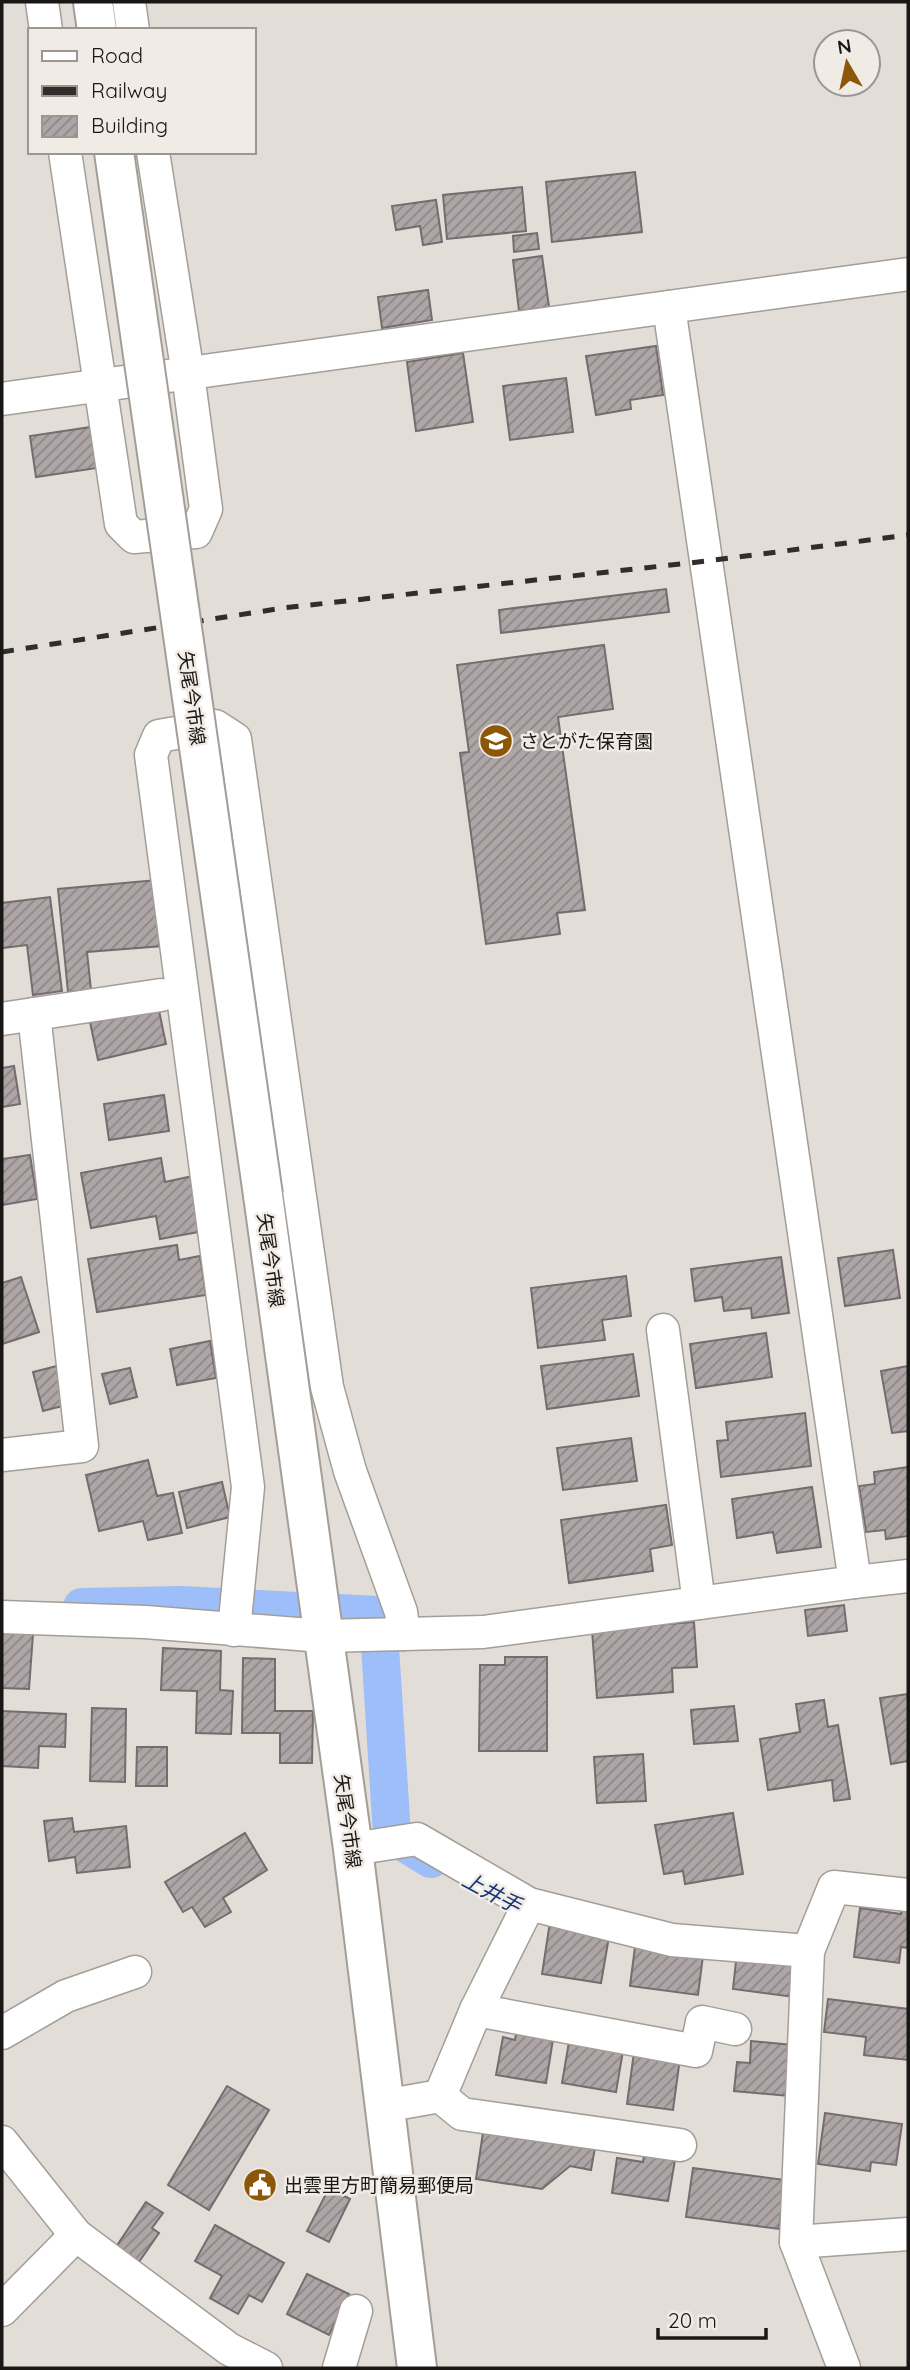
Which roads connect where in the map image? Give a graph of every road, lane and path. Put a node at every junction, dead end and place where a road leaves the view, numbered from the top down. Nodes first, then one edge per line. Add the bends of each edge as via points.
1 (42, 2) edge
2 (93, 2) edge
3 (129, 2) edge
4 (46, 28) edge
5 (97, 28) edge
6 (133, 28) edge
7 (65, 154) edge
8 (114, 154) edge
9 (153, 154) edge
10 (908, 274) edge
11 (669, 307) junction
12 (188, 374) junction
13 (99, 386) junction
14 (2, 399) edge
15 (161, 995) dead end
16 (34, 1014) junction
17 (2, 1018) edge
18 (663, 1330) dead end
19 (2, 1455) edge
20 (908, 1576) edge
21 (855, 1581) junction
22 (699, 1603) junction
23 (2, 1617) edge
24 (234, 1630) junction
25 (404, 1634) junction
26 (323, 1636) junction
27 (353, 1849) junction
28 (908, 1895) edge
29 (529, 1904) junction
30 (808, 1951) junction
31 (135, 1972) dead end
32 (476, 2010) junction
33 (735, 2029) dead end
34 (2, 2034) edge
35 (440, 2096) junction
36 (384, 2106) junction
37 (2, 2142) edge
38 (680, 2145) dead end
39 (908, 2234) edge
40 (76, 2235) junction
41 (796, 2242) junction
42 (2, 2310) edge
43 (356, 2311) dead end
44 (266, 2368) edge
45 (339, 2368) edge
46 (417, 2368) edge
47 (844, 2368) edge

1 - 4 street
2 - 5 main road
3 - 6 street
7 - 13 street
8 - 26 main road, 矢尾今市線, bridge
9 - 12 street
10 - 11 street
11 - 12 street
11 - 21 street
12 - 13 street
12 - 13 street via 206,509 196,532 134,537 121,524
13 - 14 street
15 - 16 street
16 - 17 street
16 - 19 street via 82,1446
18 - 22 street
20 - 21 street
21 - 22 street
22 - 25 street via 483,1632
23 - 24 street
24 - 25 street via 248,1487 151,755 159,736 215,726 235,739 327,1387 350,1471 401,1612
24 - 26 street
25 - 26 street
26 - 27 main road, 矢尾今市線
27 - 29 street via 417,1839
27 - 36 main road, 矢尾今市線
28 - 30 street via 834,1887
29 - 30 street via 672,1940
29 - 32 street
30 - 41 street
31 - 34 street via 65,1996
32 - 33 street via 696,2051 702,2022
32 - 35 street
35 - 36 street
35 - 38 street via 462,2114
36 - 46 main road, 矢尾今市線
37 - 40 street
39 - 41 street
40 - 42 street
40 - 44 street via 229,2349
41 - 47 street
43 - 45 street

